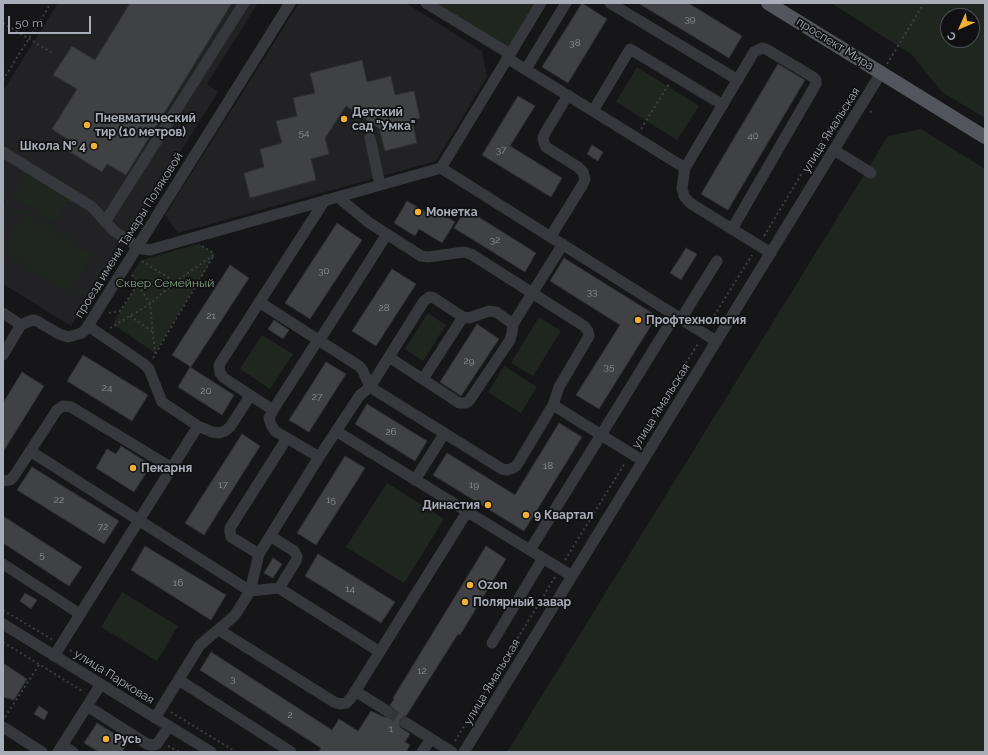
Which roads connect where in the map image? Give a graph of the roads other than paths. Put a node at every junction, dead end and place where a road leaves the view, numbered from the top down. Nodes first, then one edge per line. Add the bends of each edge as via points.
1 (244, 3) edge
2 (290, 3) edge
3 (426, 3) edge
4 (541, 3) edge
5 (566, 3) edge
6 (610, 3) edge
7 (768, 3) edge
8 (509, 56) junction
9 (526, 69) junction
10 (881, 73) junction
11 (738, 80) junction
12 (568, 95) junction
13 (723, 105) junction
14 (593, 111) junction
15 (985, 137) edge
16 (370, 138) dead end
17 (834, 150) junction
18 (3, 152) edge
19 (440, 168) junction
20 (685, 168) junction
21 (871, 173) dead end
22 (380, 185) junction
23 (338, 197) junction
24 (325, 200) junction
25 (105, 222) junction
26 (732, 229) junction
27 (387, 234) junction
28 (551, 236) junction
29 (563, 244) junction
30 (137, 246) junction
31 (771, 253) junction
32 (717, 261) dead end
33 (532, 293) junction
34 (259, 302) junction
35 (3, 313) edge
36 (463, 316) junction
37 (678, 317) junction
38 (513, 324) junction
39 (22, 325) junction
40 (88, 326) junction
41 (716, 340) junction
42 (318, 341) junction
43 (3, 355) edge
44 (389, 358) junction
45 (422, 379) junction
46 (370, 387) junction
47 (250, 396) junction
48 (553, 405) junction
49 (273, 410) junction
50 (198, 426) junction
51 (336, 431) junction
52 (444, 434) junction
53 (601, 434) junction
54 (287, 438) junction
55 (30, 451) junction
56 (319, 457) junction
57 (643, 461) junction
58 (172, 468) junction
59 (415, 480) junction
60 (3, 482) edge
61 (467, 512) junction
62 (139, 521) junction
63 (270, 536) junction
64 (530, 550) junction
65 (259, 554) junction
66 (543, 558) junction
67 (3, 564) edge
68 (572, 576) junction
69 (278, 588) junction
70 (250, 591) junction
71 (80, 614) junction
72 (3, 624) edge
73 (219, 630) junction
74 (492, 644) dead end
75 (380, 652) junction
76 (54, 656) junction
77 (179, 680) junction
78 (101, 684) junction
79 (355, 691) junction
80 (87, 706) junction
81 (386, 711) tunnel mouth
82 (155, 718) junction
83 (406, 724) tunnel mouth
84 (169, 726) junction
85 (3, 727) edge
86 (431, 739) junction
87 (60, 748) edge
88 (451, 751) edge
89 (42, 752) edge
90 (73, 752) edge
91 (211, 752) edge
92 (291, 752) edge
93 (422, 752) edge
94 (464, 752) edge

1 - 25 street
2 - 30 street, проезд имени Тамары Поляковой
3 - 8 street
4 - 8 street
5 - 9 street
6 - 11 street
7 - 10 main road, проспект Мира
8 - 9 street
8 - 19 street
9 - 12 street
10 - 15 main road, проспект Мира
10 - 17 street, улица Ямальская
11 - 13 street
11 - 26 street via 754,52 762,48 813,77 816,84
12 - 14 street
12 - 28 street via 543,138 546,146 584,172 585,179
13 - 14 street via 630,49
13 - 20 street
14 - 20 street
16 - 22 street
17 - 21 street
17 - 31 street, улица Ямальская
18 - 25 street via 92,207
19 - 22 street
19 - 28 street
20 - 26 street via 682,188 684,196 690,203
22 - 23 street
23 - 24 street
23 - 27 street
24 - 30 street via 150,250
24 - 34 street
25 - 30 street
26 - 31 street
27 - 33 street via 421,256 464,252 471,254
27 - 42 street
28 - 29 street
29 - 33 street
29 - 37 street
30 - 40 street, проезд имени Тамары Поляковой
31 - 41 street, улица Ямальская
32 - 37 street
33 - 38 street
33 - 48 street via 584,326 589,336 561,383
34 - 42 street
34 - 47 street via 219,364 220,373 224,378
35 - 39 street
36 - 38 street via 468,318 489,311 496,312
36 - 44 street via 429,297
36 - 45 street
37 - 41 street
37 - 53 street
38 - 45 street via 510,340 466,403 460,403
39 - 40 street, проезд имени Тамары Поляковой via 32,320 37,321 68,337 82,333
39 - 43 street
40 - 50 street via 147,367 162,402
41 - 57 street, улица Ямальская
42 - 46 street via 359,366
42 - 49 street
44 - 45 street
44 - 46 street
46 - 51 street via 360,396
46 - 52 street
47 - 49 street
47 - 50 street via 225,431 212,432
48 - 52 street via 517,465 508,470
48 - 53 street
49 - 54 street via 269,418 271,425
50 - 58 street
51 - 56 street
51 - 59 street
52 - 59 street
53 - 57 street
53 - 64 street
54 - 56 street
54 - 65 street via 230,528 231,537
55 - 58 street via 56,410 63,406 71,407
55 - 60 street via 14,476
55 - 62 street
56 - 63 street
57 - 68 street, улица Ямальская
58 - 62 street
59 - 61 street
61 - 64 street
61 - 75 street
62 - 70 street
62 - 71 street
63 - 65 street
63 - 69 street via 294,551 297,556
64 - 66 street
65 - 70 street
66 - 68 street
66 - 74 street
67 - 71 street
68 - 94 street, улица Ямальская
69 - 70 street
69 - 75 street
70 - 73 street via 233,617
71 - 76 street
72 - 76 street, улица Парковая
73 - 77 street via 200,645
73 - 79 street via 334,702 346,703
75 - 79 street
76 - 78 street, улица Парковая
77 - 82 street
77 - 92 street
78 - 80 street
78 - 82 street, улица Парковая
79 - 81 street
80 - 84 street via 147,744 157,744
80 - 87 street
82 - 84 street, улица Парковая
83 - 86 street
84 - 91 street, улица Парковая
85 - 89 street
86 - 88 street
86 - 93 street
87 - 90 street

